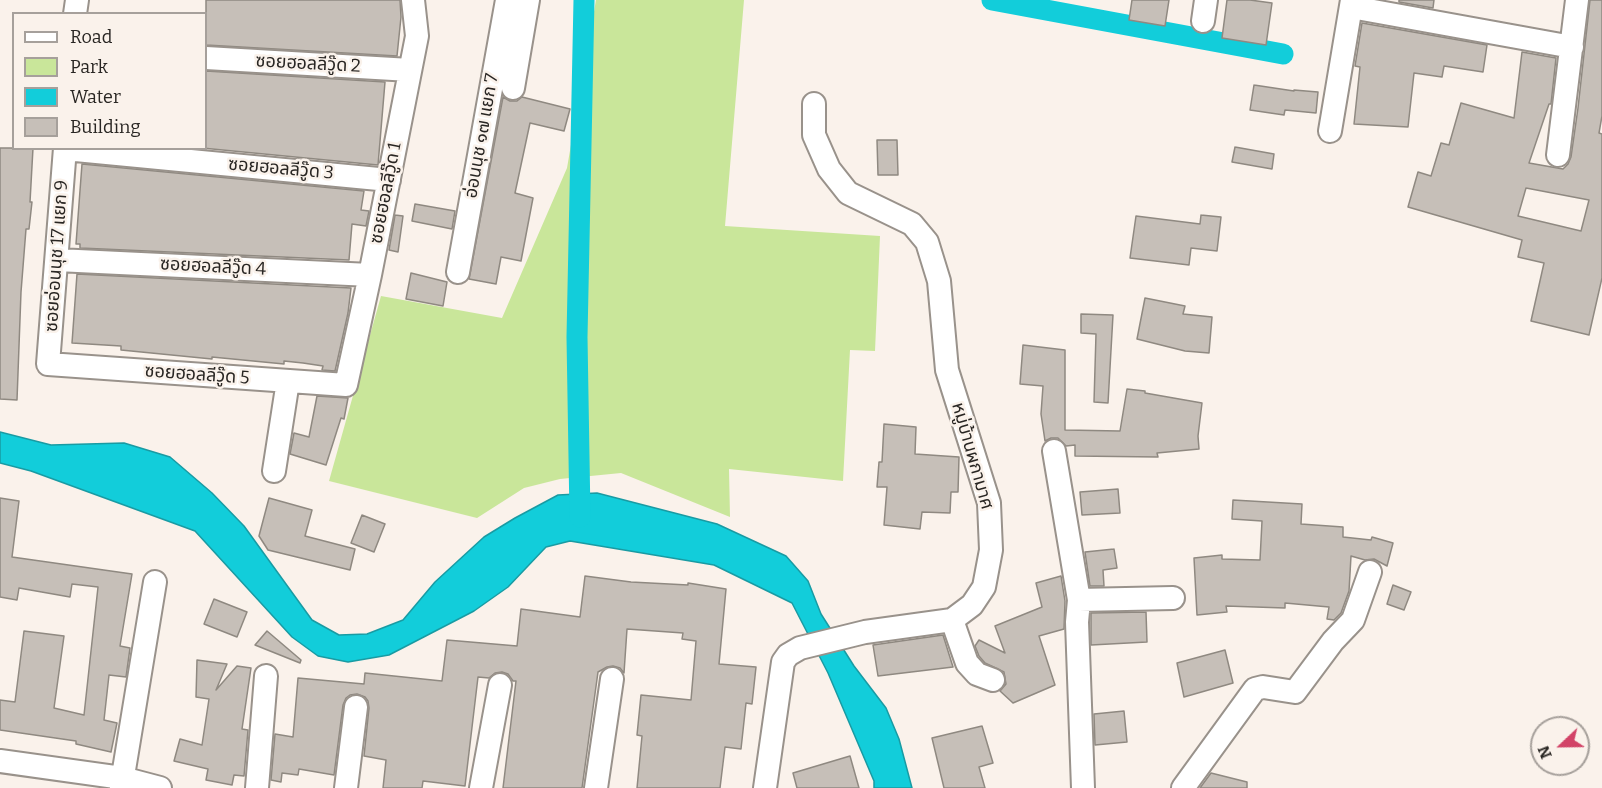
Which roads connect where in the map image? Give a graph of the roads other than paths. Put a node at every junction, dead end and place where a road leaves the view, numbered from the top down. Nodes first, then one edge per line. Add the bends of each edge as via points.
1 (413, 0) edge
2 (507, 0) edge
3 (528, 0) edge
4 (1577, 0) edge
5 (1352, 3) edge
6 (1572, 47) junction
7 (207, 58) edge
8 (410, 70) junction
9 (513, 88) dead end
10 (814, 104) dead end
11 (1330, 131) dead end
12 (65, 150) edge
13 (75, 150) edge
14 (1558, 155) dead end
15 (389, 180) junction
16 (57, 260) junction
17 (458, 272) dead end
18 (370, 275) junction
19 (48, 364) joint
20 (288, 381) junction
21 (346, 385) joint
22 (1054, 451) dead end
23 (274, 471) dead end
24 (1370, 572) dead end
25 (155, 582) dead end
26 (1173, 598) dead end
27 (1078, 600) junction
28 (952, 620) junction
29 (266, 676) dead end
30 (612, 680) dead end
31 (993, 680) dead end
32 (500, 685) dead end
33 (356, 707) dead end
34 (0, 761) edge
35 (122, 783) edge
36 (160, 788) edge
37 (257, 788) edge
38 (346, 788) edge
39 (481, 788) edge
40 (596, 788) edge
41 (765, 788) edge
42 (1083, 788) edge
43 (1183, 788) edge

1 - 8 street, ซอยฮอลลีวู๊ด 1 via 417,36
2 - 17 street, อ่อนนุช ๑๗ แยก 7
3 - 9 street
4 - 6 street
5 - 6 street
5 - 11 street
6 - 14 street
7 - 8 street, ซอยฮอลลีวู๊ด 2
8 - 15 street, ซอยฮอลลีวู๊ด 1
10 - 28 street, หมู่บ้านผกามาศ via 814,135 829,169 848,193 912,224 927,242 939,281 947,370 989,503 991,550 984,587 972,605
12 - 16 street, ซอยอ่อนนุช 17 แยก 9
13 - 15 street, ซอยฮอลลีวู๊ด 3
15 - 18 street, ซอยฮอลลีวู๊ด 1
16 - 18 street, ซอยฮอลลีวู๊ด 4
16 - 19 street, ซอยอ่อนนุช 17 แยก 9
18 - 21 street, ซอยฮอลลีวู๊ด 1
19 - 20 street, ซอยฮอลลีวู๊ด 5
20 - 21 street, ซอยฮอลลีวู๊ด 5
20 - 23 street
22 - 27 street
24 - 43 street via 1353,620 1295,692 1263,687 1256,690
25 - 35 street
26 - 27 street
27 - 42 street
28 - 31 street via 967,663 977,674
28 - 41 street via 865,632 800,648 788,655 783,662
29 - 37 street
30 - 40 street
32 - 39 street
33 - 38 street
34 - 35 street
35 - 36 street

